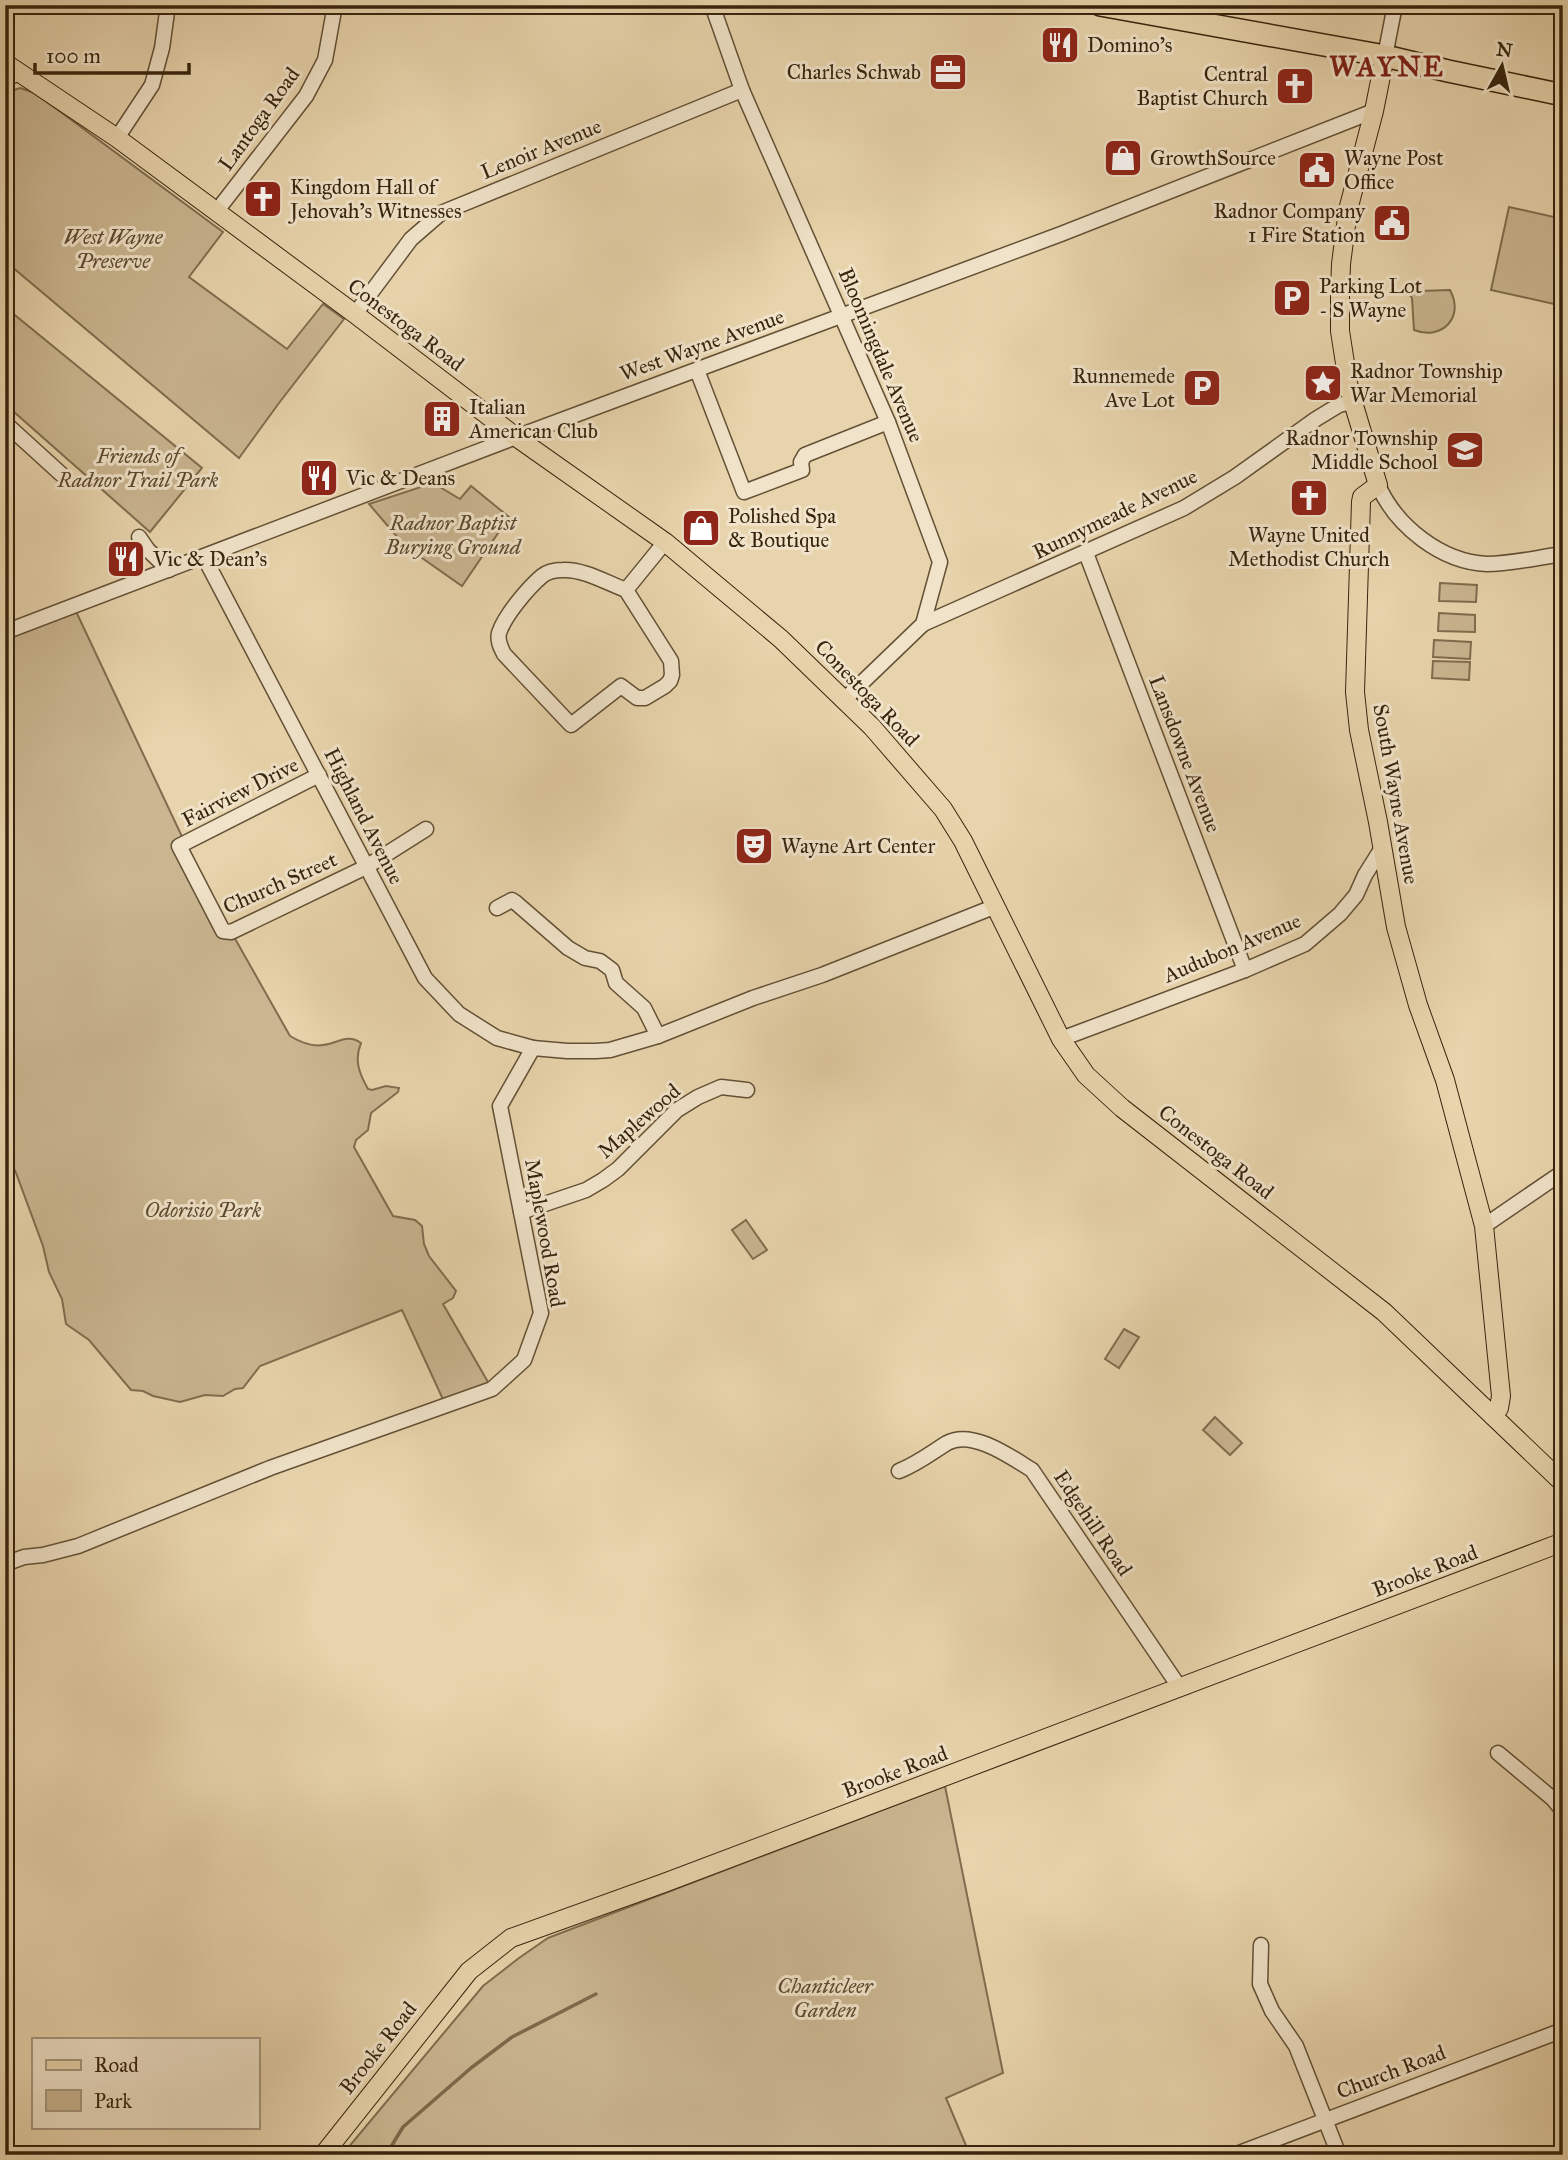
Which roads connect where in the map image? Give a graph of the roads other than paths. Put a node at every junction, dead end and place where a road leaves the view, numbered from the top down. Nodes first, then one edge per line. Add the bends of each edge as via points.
1 (168, 5) edge
2 (335, 5) edge
3 (712, 5) edge
4 (1100, 5) edge
5 (1395, 5) edge
6 (1385, 56) junction
7 (10, 72) edge
8 (742, 90) junction
9 (1563, 95) edge
10 (1374, 111) junction
11 (117, 138) junction
12 (216, 212) junction
13 (355, 314) junction
14 (842, 316) junction
15 (697, 370) junction
16 (1352, 402) junction
17 (888, 422) junction
18 (5, 424) edge
19 (516, 436) junction
20 (61, 474) dead end
21 (1378, 485) junction
22 (139, 537) dead end
23 (665, 542) junction
24 (1086, 553) junction
25 (1563, 554) edge
26 (204, 557) junction
27 (169, 570) junction
28 (626, 590) junction
29 (923, 624) junction
30 (5, 632) edge
31 (844, 700) junction
32 (319, 775) junction
33 (426, 829) dead end
34 (179, 846) joint
35 (1382, 848) junction
36 (366, 867) junction
37 (996, 906) junction
38 (497, 908) dead end
39 (1245, 970) junction
40 (658, 1036) junction
41 (1060, 1039) junction
42 (533, 1048) junction
43 (747, 1090) dead end
44 (1563, 1172) edge
45 (521, 1212) junction
46 (1484, 1226) junction
47 (1493, 1416) junction
48 (899, 1471) dead end
49 (1563, 1483) edge
50 (1563, 1542) edge
51 (5, 1564) edge
52 (1180, 1688) junction
53 (1498, 1753) dead end
54 (1563, 1811) edge
55 (1261, 1945) dead end
56 (1563, 2030) edge
57 (1325, 2119) junction
58 (5, 2151) edge
59 (13, 2155) edge
60 (323, 2155) edge
61 (1234, 2155) edge
62 (1339, 2155) edge

1 - 11 street via 152,85
2 - 12 street, Lantoga Road via 325,60 306,96
3 - 8 street, Bloomingdale Avenue
4 - 6 highway
5 - 6 street
6 - 9 highway
6 - 10 main road
7 - 11 main road, Conestoga Road
8 - 13 street, Lenoir Avenue via 441,213 411,239
8 - 14 street, Bloomingdale Avenue
10 - 14 street, West Wayne Avenue
10 - 16 main road via 1348,211 1341,264 1340,331
11 - 12 main road, Conestoga Road
12 - 13 main road, Conestoga Road
13 - 19 main road, Conestoga Road
14 - 15 street, West Wayne Avenue
14 - 17 street, Bloomingdale Avenue
15 - 17 street via 744,492 802,470 805,455
15 - 19 street, West Wayne Avenue
16 - 21 main road
16 - 24 street, Runnymeade Avenue via 1316,419 1185,508
17 - 29 street, Bloomingdale Avenue via 940,562
18 - 20 street
19 - 23 main road, Conestoga Road
19 - 26 street, West Wayne Avenue
21 - 25 street via 1393,512 1414,534 1457,556 1487,564
21 - 35 main road, South Wayne Avenue via 1361,502 1355,692
22 - 27 street
23 - 28 street
23 - 31 main road, Conestoga Road via 781,639
24 - 29 street, Runnymeade Avenue
24 - 39 street, Lansdowne Avenue
26 - 27 street, West Wayne Avenue
26 - 32 street, Highland Avenue
27 - 30 street, West Wayne Avenue
28 - 28 street via 574,571 548,573 515,606 499,634 504,654 571,724 621,686 637,698 645,698 670,681 671,660
29 - 31 street
31 - 37 main road, Conestoga Road via 943,809
32 - 34 street, Fairview Drive
32 - 36 street, Highland Avenue
33 - 36 street
34 - 36 street, Church Street via 223,931 231,932
35 - 39 street, Audubon Avenue via 1356,895 1323,930 1305,944
35 - 46 main road, South Wayne Avenue via 1396,928 1446,1080
36 - 42 street, Highland Avenue via 425,978 459,1014 497,1038
37 - 40 street
37 - 41 main road, Conestoga Road
38 - 40 street via 512,900 568,948 612,970 616,983 644,1008
39 - 41 street, Audubon Avenue
40 - 42 street via 610,1050
41 - 47 main road, Conestoga Road via 1107,1095 1384,1312
42 - 45 street, Maplewood Road via 500,1107
43 - 45 street, Maplewood via 721,1087 698,1097 677,1110 603,1180
44 - 46 street
45 - 51 street, Maplewood Road via 541,1313 524,1360 492,1389 270,1468 78,1546
46 - 47 main road, South Wayne Avenue via 1501,1396
47 - 49 main road, Conestoga Road
48 - 52 street, Edgehill Road via 950,1441 979,1441 1032,1470
50 - 52 main road, Brooke Road
52 - 60 main road, Brooke Road via 511,1938 469,1971
53 - 54 street
55 - 57 street via 1260,1984 1296,2046
56 - 57 street, Church Road
57 - 61 street, Church Road
57 - 62 street
58 - 59 street

